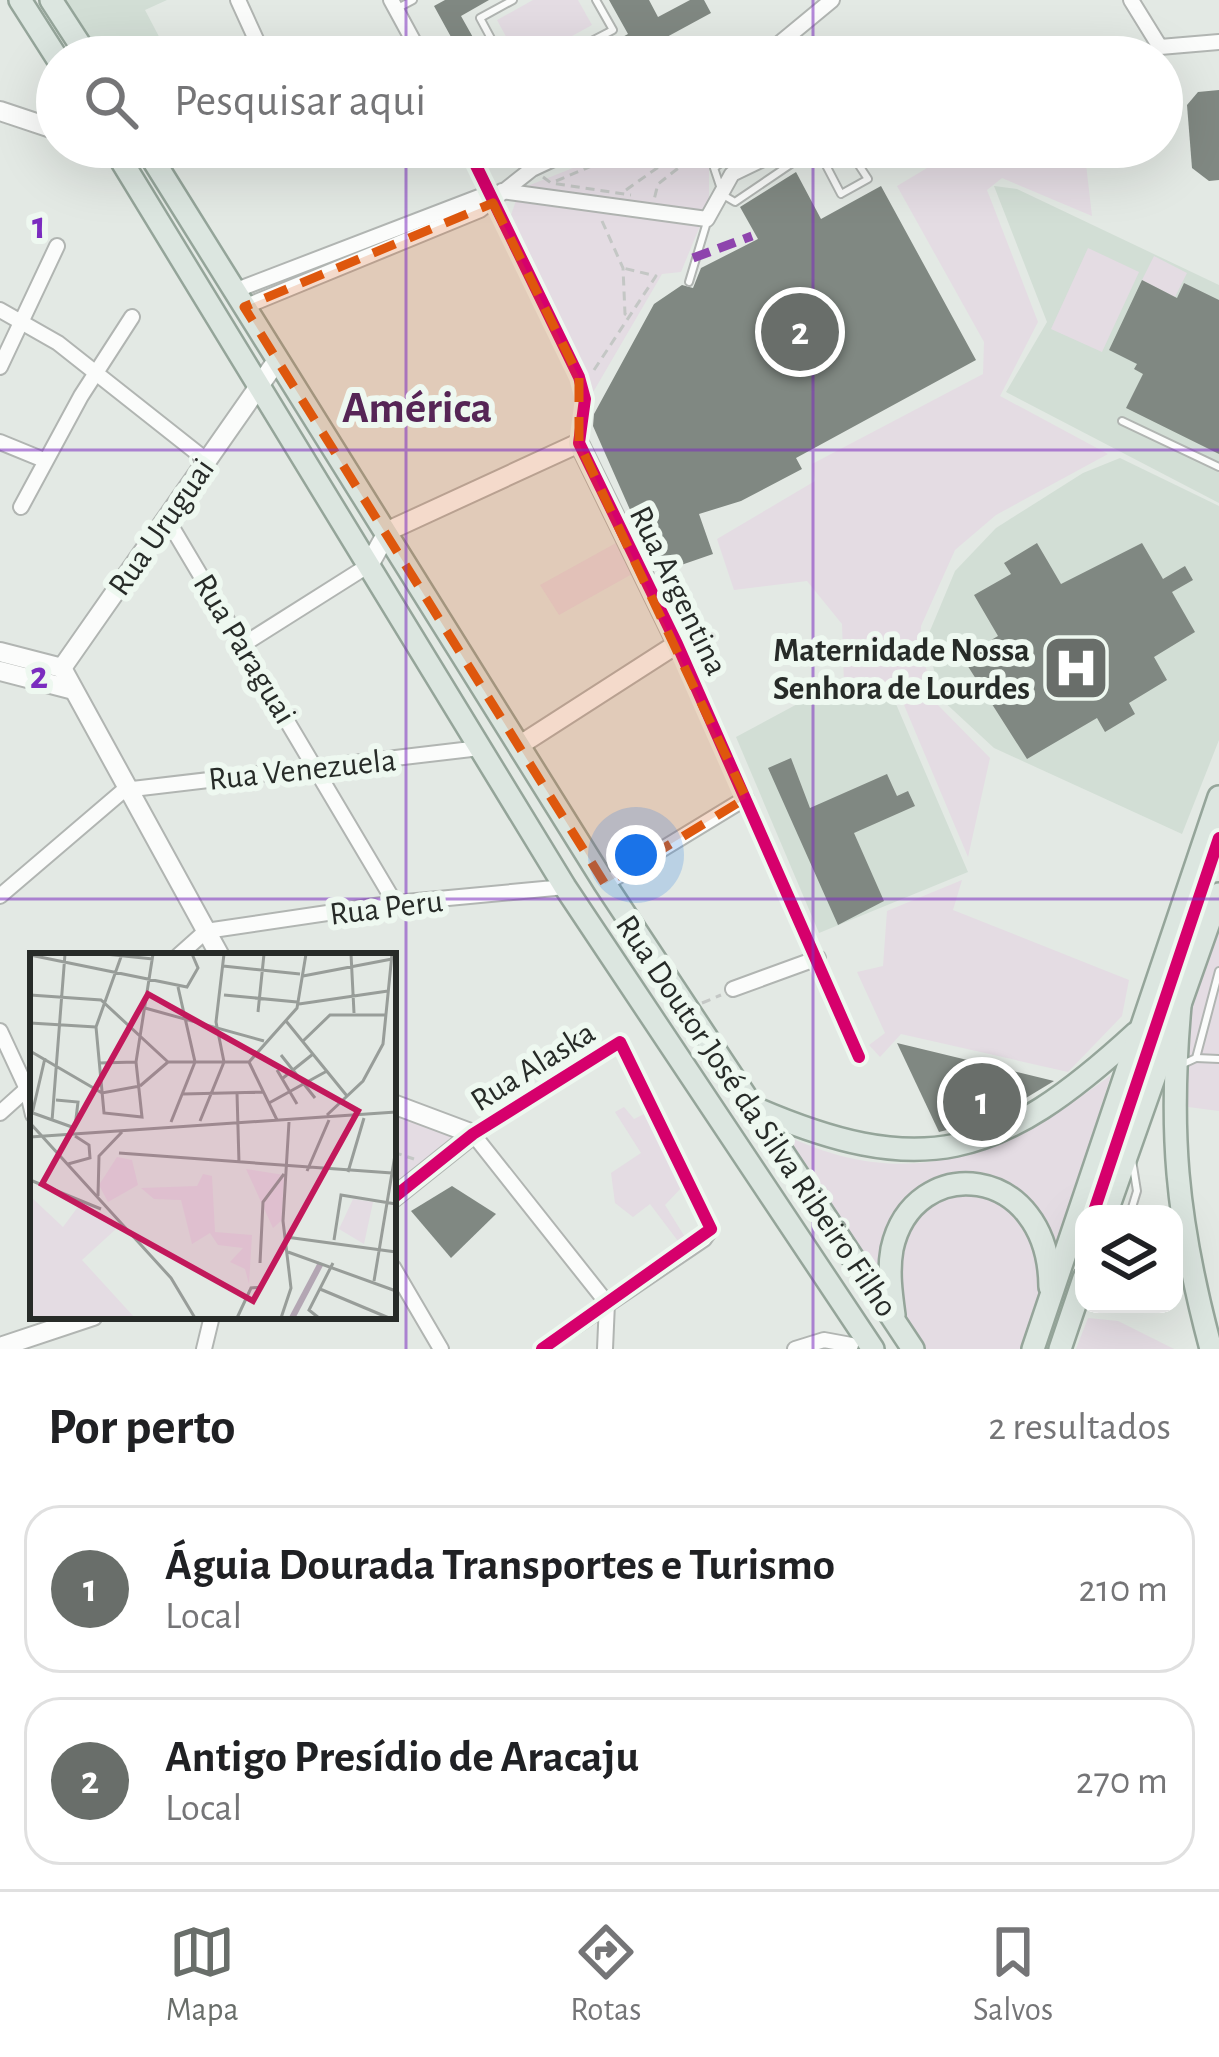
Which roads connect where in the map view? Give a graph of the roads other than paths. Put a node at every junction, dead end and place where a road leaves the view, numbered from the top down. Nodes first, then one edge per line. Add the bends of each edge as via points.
1 (20, 0) edge
2 (51, 0) edge
3 (238, 0) edge
4 (413, 0) edge
5 (513, 0) edge
6 (596, 0) edge
7 (832, 0) edge
8 (1131, 0) edge
9 (394, 4) edge
10 (814, 6) edge
11 (43, 36) edge
12 (74, 36) edge
13 (254, 36) edge
14 (411, 36) edge
15 (490, 36) edge
16 (601, 36) edge
17 (785, 36) edge
18 (1154, 36) edge
19 (1219, 42) edge
20 (1183, 44) edge
21 (0, 110) edge
22 (36, 123) edge
23 (126, 168) edge
24 (159, 168) edge
25 (479, 168) edge
26 (534, 168) edge
27 (717, 168) edge
28 (741, 168) edge
29 (788, 168) edge
30 (829, 168) edge
31 (861, 168) edge
32 (720, 188) junction
33 (496, 194) junction
34 (707, 219) junction
35 (57, 246) dead end
36 (688, 282) dead end
37 (239, 299) junction
38 (0, 310) edge
39 (132, 317) dead end
40 (21, 320) junction
41 (278, 359) junction
42 (0, 367) edge
43 (95, 373) junction
44 (260, 385) junction
45 (1122, 421) dead end
46 (0, 442) edge
47 (579, 443) junction
48 (44, 460) junction
49 (206, 460) junction
50 (1219, 467) edge
51 (22, 507) dead end
52 (167, 519) junction
53 (388, 532) junction
54 (369, 565) junction
55 (244, 644) junction
56 (677, 644) junction
57 (0, 652) edge
58 (62, 668) junction
59 (0, 671) edge
60 (70, 689) junction
61 (520, 745) junction
62 (480, 748) junction
63 (320, 769) junction
64 (124, 790) junction
65 (1219, 796) edge
66 (746, 798) junction
67 (605, 884) junction
68 (566, 886) junction
69 (0, 896) edge
70 (395, 903) junction
71 (1217, 908) edge
72 (206, 932) junction
73 (182, 953) edge
74 (218, 953) edge
75 (818, 958) junction
76 (1219, 970) edge
77 (734, 989) road end
78 (1181, 995) junction
79 (1140, 1029) junction
80 (0, 1031) edge
81 (859, 1058) dead end
82 (1196, 1058) junction
83 (1219, 1059) edge
84 (1174, 1068) junction
85 (30, 1086) edge
86 (746, 1104) junction
87 (396, 1105) edge
88 (0, 1113) edge
89 (473, 1134) junction
90 (1128, 1150) junction
91 (396, 1196) edge
92 (1109, 1205) edge
93 (1132, 1205) edge
94 (396, 1272) edge
95 (1051, 1302) junction
96 (607, 1303) junction
97 (1077, 1313) edge
98 (77, 1319) edge
99 (211, 1319) edge
100 (895, 1322) junction
101 (825, 1345) edge
102 (0, 1347) edge
103 (859, 1348) edge
104 (204, 1349) edge
105 (441, 1349) edge
106 (542, 1349) edge
107 (605, 1349) edge
108 (795, 1349) edge
109 (913, 1349) edge
110 (1033, 1349) edge
111 (1060, 1349) edge
112 (1211, 1349) edge

1 - 11 main road
2 - 12 main road
3 - 13 street
4 - 9 lane
5 - 15 lane via 480,18
6 - 16 lane via 613,30
7 - 10 street
8 - 18 street
9 - 14 street
10 - 17 street
19 - 20 street
21 - 22 street
23 - 44 main road, Rua Doutor José da Silva Ribeiro Filho
24 - 37 main road, Rua Doutor José da Silva Ribeiro Filho
25 - 33 street, Rua Argentina
26 - 33 street
27 - 32 lane
28 - 32 street
29 - 32 lane via 735,202
30 - 31 lane via 841,194 868,179
32 - 34 street
33 - 34 street
33 - 37 street
33 - 47 street, Rua Argentina via 579,377
34 - 36 lane
35 - 40 street
37 - 41 main road, Rua Doutor José da Silva Ribeiro Filho
38 - 40 street
39 - 43 street
40 - 42 street
40 - 43 street
41 - 44 street, Rua Uruguai
41 - 53 main road, Rua Doutor José da Silva Ribeiro Filho
43 - 48 street
43 - 49 street
44 - 49 street, Rua Uruguai
44 - 54 main road, Rua Doutor José da Silva Ribeiro Filho
45 - 50 lane
46 - 48 street
47 - 53 street
47 - 56 street, Rua Argentina
48 - 51 street
49 - 52 street, Rua Uruguai
52 - 55 street, Rua Paraguai
52 - 58 street, Rua Uruguai
53 - 54 street
53 - 61 main road, Rua Doutor José da Silva Ribeiro Filho
54 - 55 street
54 - 62 main road, Rua Doutor José da Silva Ribeiro Filho
55 - 63 street, Rua Paraguai
56 - 61 street
56 - 66 street, Rua Argentina
57 - 58 street
58 - 60 street
59 - 60 street
60 - 64 street
61 - 67 main road, Rua Doutor José da Silva Ribeiro Filho
62 - 63 street, Rua Venezuela
62 - 68 main road, Rua Doutor José da Silva Ribeiro Filho
63 - 64 street, Rua Venezuela
63 - 70 street, Rua Paraguai
64 - 69 street
64 - 72 street
65 - 79 main road
66 - 67 street
66 - 75 street, Rua Argentina
67 - 86 main road, Rua Doutor José da Silva Ribeiro Filho
68 - 70 street, Rua Peru
68 - 103 main road, Rua Doutor José da Silva Ribeiro Filho via 846,1310
70 - 72 street, Rua Peru
71 - 78 main road
72 - 73 street
72 - 74 street
75 - 77 street
75 - 81 street, Rua Argentina
76 - 82 lane
78 - 84 main road
78 - 90 main road
79 - 86 main road via 1025,1118 970,1141 886,1148 816,1136
79 - 95 main road
80 - 85 street
82 - 83 lane
82 - 84 lane
84 - 112 main road via 1178,1200
85 - 88 street
86 - 100 main road, Rua Doutor José da Silva Ribeiro Filho
87 - 89 street
89 - 91 street
89 - 96 street
89 - 96 street, Rua Alaska via 620,1042 710,1225 704,1239
90 - 92 main road
90 - 93 lane via 1137,1178
94 - 105 street
95 - 100 main road via 1035,1220 1011,1196 962,1183 901,1225 889,1277
95 - 110 main road
96 - 106 street
96 - 107 street
97 - 111 main road
98 - 102 street
99 - 104 street
100 - 109 main road, Rua Doutor José da Silva Ribeiro Filho
101 - 103 street
101 - 108 street

